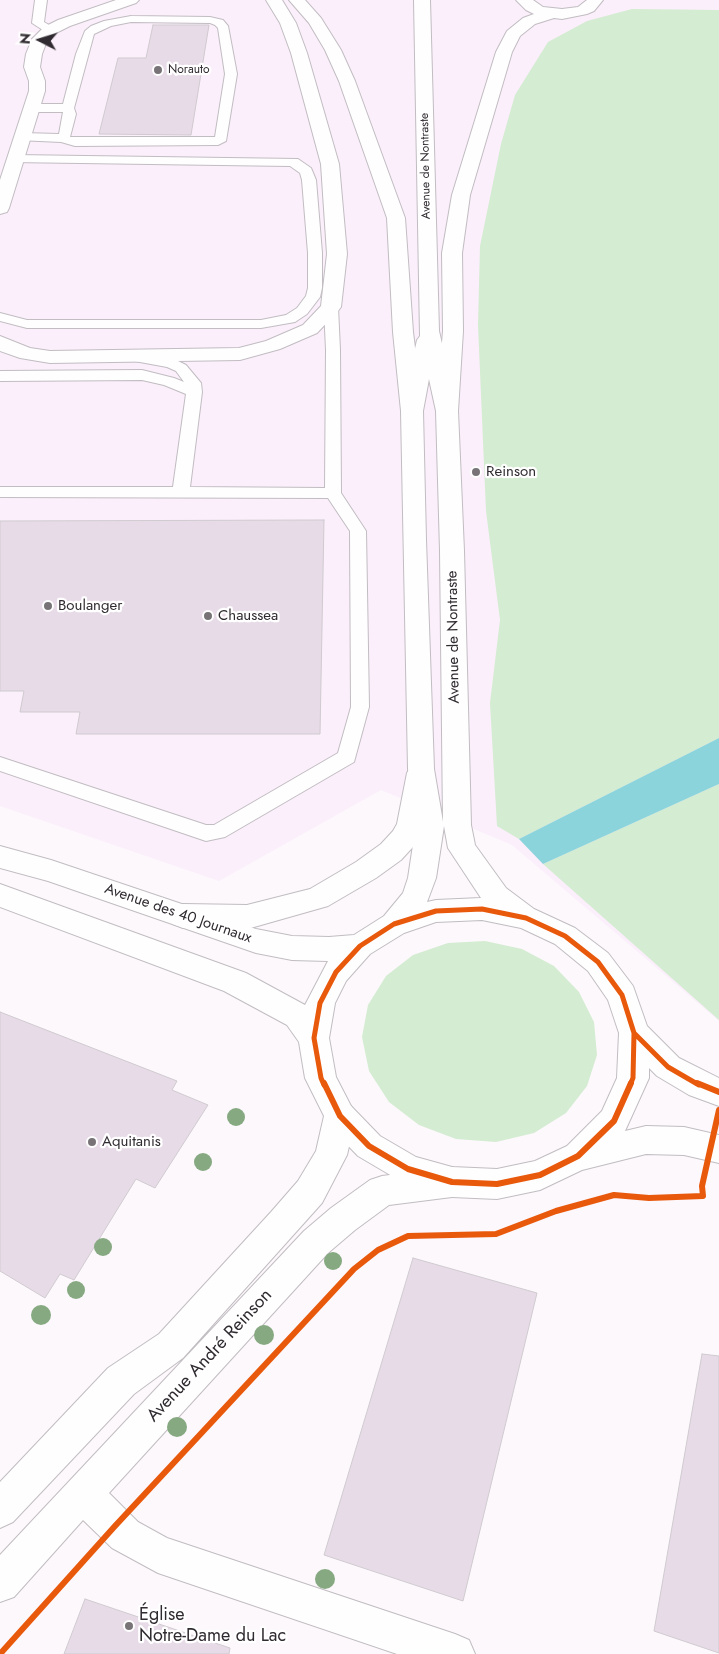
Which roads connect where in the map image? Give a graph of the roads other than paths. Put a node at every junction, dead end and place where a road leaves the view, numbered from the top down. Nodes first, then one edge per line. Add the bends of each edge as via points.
1 (40, 0) edge
2 (131, 0) edge
3 (274, 0) edge
4 (296, 0) edge
5 (422, 0) edge
6 (524, 0) edge
7 (595, 0) edge
8 (552, 13) junction
9 (50, 30) junction
10 (31, 108) junction
11 (68, 108) junction
12 (22, 137) junction
13 (58, 138) junction
14 (16, 159) junction
15 (46, 159) junction
16 (0, 208) edge
17 (330, 307) junction
18 (0, 317) edge
19 (429, 331) junction
20 (0, 342) edge
21 (130, 356) junction
22 (0, 376) edge
23 (194, 392) junction
24 (412, 411) junction
25 (447, 411) junction
26 (0, 492) edge
27 (181, 492) junction
28 (333, 493) junction
29 (0, 764) edge
30 (421, 769) junction
31 (0, 850) edge
32 (0, 857) edge
33 (52, 871) junction
34 (0, 896) edge
35 (183, 916) junction
36 (526, 918) junction
37 (394, 924) junction
38 (360, 946) junction
39 (634, 1033) junction
40 (314, 1038) junction
41 (719, 1092) edge
42 (340, 1116) junction
43 (719, 1148) edge
44 (578, 1156) junction
45 (452, 1182) junction
46 (83, 1494) junction
47 (0, 1509) edge
48 (0, 1583) edge
49 (455, 1654) edge

1 - 9 lane via 38,23
2 - 9 main road
3 - 17 main road via 288,23 299,53 330,164 337,254
4 - 24 main road via 315,21 333,50 396,218
5 - 19 main road, Avenue de Nontraste
6 - 8 main road via 531,7
7 - 8 main road via 582,11
8 - 25 main road via 529,21 513,34 504,52 461,195 452,253
9 - 10 main road via 40,39 32,60 37,91
10 - 11 lane
10 - 12 main road
11 - 13 lane via 70,114
11 - 13 lane via 89,33 95,28 108,23 154,18 210,20 219,22 224,28 230,74 222,138 211,142 75,142
12 - 13 lane
12 - 14 main road
13 - 15 lane
14 - 15 lane
14 - 16 main road
15 - 18 lane via 286,160 299,165 309,180 315,253 313,296 302,311 290,319 261,324 36,324
17 - 21 main road via 310,330 240,354
17 - 28 lane via 334,394
19 - 24 main road, Avenue de Nontraste
19 - 25 main road, Avenue de Nontraste
20 - 21 main road via 27,354
21 - 23 lane via 171,363 181,368 193,383
22 - 23 lane via 142,375 169,381
23 - 27 lane
24 - 30 main road, Avenue de Nontraste
25 - 36 main road, Avenue de Nontraste via 457,825 462,848 478,872 496,896
26 - 27 lane
27 - 28 lane
28 - 29 lane via 358,531 360,707 347,757 218,832 206,833
30 - 35 main road via 411,824 403,839 392,852 366,870 318,898 246,917
30 - 37 main road, Avenue de Nontraste via 430,825 422,878 411,905
31 - 33 main road
32 - 33 main road, Avenue des 40 Journaux
33 - 35 main road, Avenue des 40 Journaux
34 - 40 main road via 235,982 298,1016
35 - 38 main road, Avenue des 40 Journaux via 256,941 292,948
36 - 37 main road via 472,909 436,911
36 - 39 main road via 565,936 598,962 622,995
37 - 38 main road
38 - 40 main road via 336,972 320,1003
39 - 41 main road via 668,1066
39 - 44 main road via 633,1078 618,1113 614,1121
40 - 42 main road via 320,1078
42 - 45 main road via 369,1146 408,1169
42 - 47 main road via 331,1155 310,1192 283,1224 171,1346 121,1381
43 - 44 main road via 684,1141 646,1140
44 - 45 main road via 540,1175 497,1184
45 - 46 main road, Avenue André Reinson via 382,1191 343,1219 310,1249
46 - 48 main road, Avenue André Reinson
46 - 49 main road via 126,1535 158,1554

